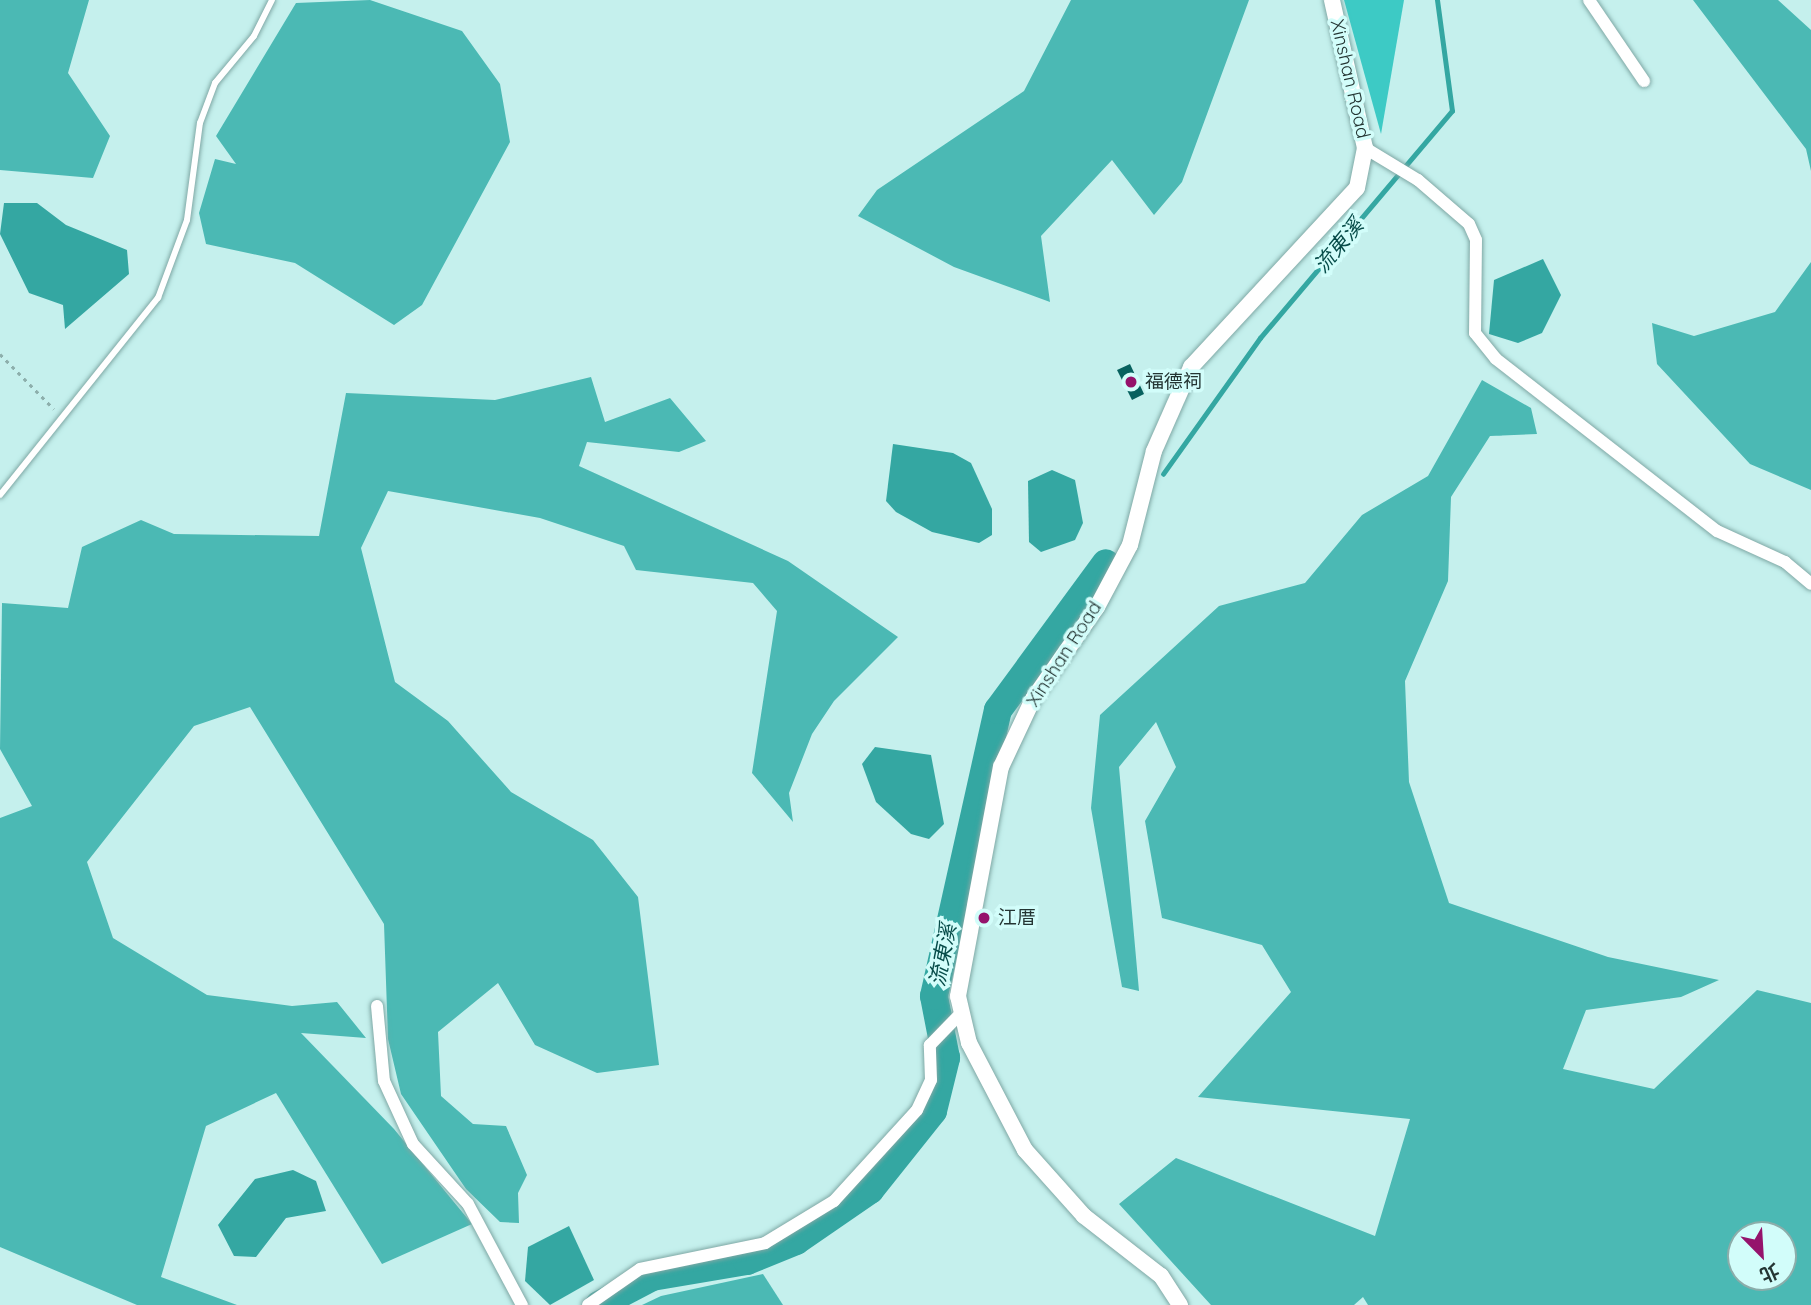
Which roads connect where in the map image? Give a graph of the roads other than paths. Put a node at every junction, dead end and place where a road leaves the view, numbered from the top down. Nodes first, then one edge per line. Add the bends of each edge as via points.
1 (272, 0) edge
2 (1332, 0) edge
3 (1589, 0) edge
4 (1644, 81) dead end
5 (1365, 148) junction
6 (0, 495) edge
7 (1811, 584) edge
8 (377, 1006) dead end
9 (954, 1017) junction
10 (522, 1305) edge
11 (589, 1305) edge
12 (1180, 1305) edge

1 - 6 lane via 254,36 211,93 200,123 187,220 159,298
2 - 5 street, Xinshan Road
3 - 4 street
5 - 7 street via 1418,180 1469,224 1476,240 1475,333 1496,359 1717,531 1785,562
5 - 9 street, Xinshan Road via 1357,188 1191,367 1154,451 1130,545 1097,607 1033,699 1006,756
8 - 10 street via 384,1080 413,1144 468,1204
9 - 11 street via 935,1035 931,1080 917,1111 834,1201 765,1243 640,1269
9 - 12 street via 1025,1150 1084,1216 1161,1276

